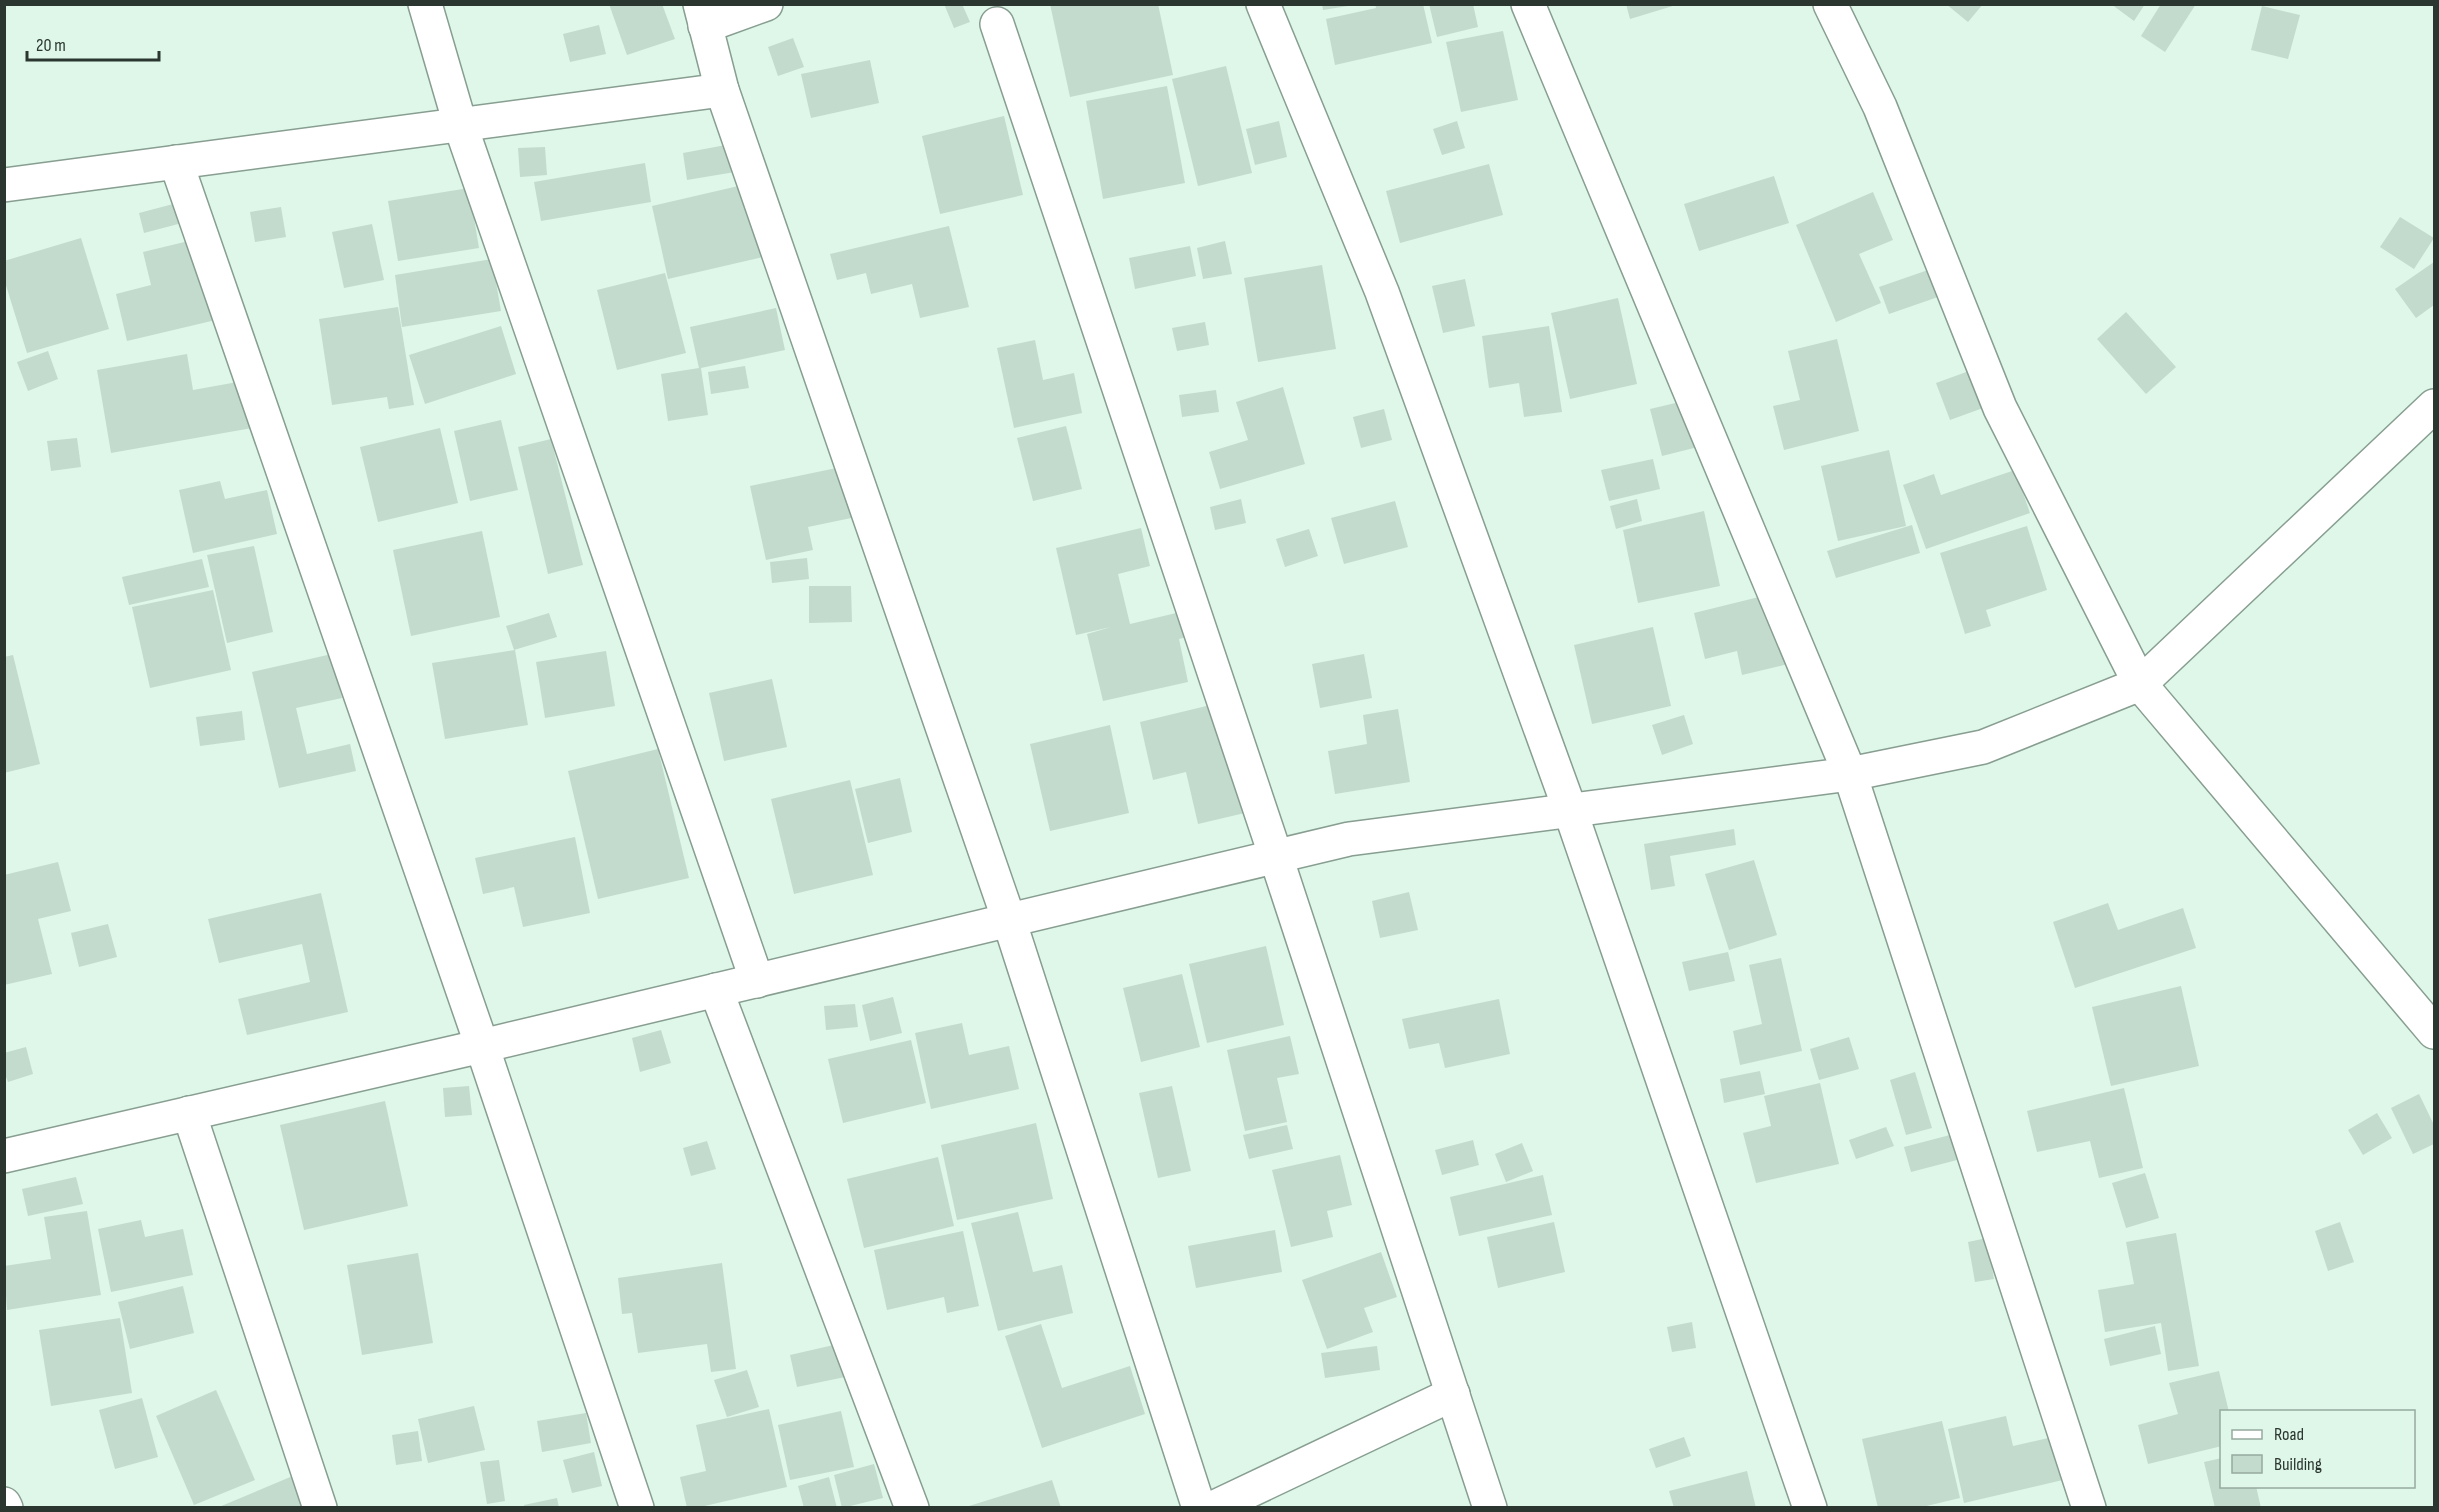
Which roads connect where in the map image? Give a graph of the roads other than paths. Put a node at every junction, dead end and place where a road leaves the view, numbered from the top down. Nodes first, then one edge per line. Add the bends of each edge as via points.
1 (426, 4) edge
2 (766, 4) edge
3 (1263, 4) edge
4 (1528, 4) edge
5 (1830, 4) edge
6 (703, 15) edge
7 (997, 24) dead end
8 (722, 90) junction
9 (460, 124) junction
10 (176, 162) junction
11 (4, 186) edge
12 (2434, 406) edge
13 (2140, 684) junction
14 (1850, 774) junction
15 (1570, 810) junction
16 (1276, 856) junction
17 (1009, 920) junction
18 (757, 981) junction
19 (716, 990) junction
20 (2434, 1032) edge
21 (482, 1046) junction
22 (189, 1113) junction
23 (4, 1156) edge
24 (1453, 1394) junction
25 (320, 1508) edge
26 (637, 1508) edge
27 (912, 1508) edge
28 (1199, 1508) edge
29 (1213, 1508) edge
30 (1490, 1508) edge
31 (1810, 1508) edge
32 (2089, 1508) edge

1 - 9 street
2 - 6 street
3 - 15 street via 1382,292
4 - 14 street
5 - 13 street via 1881,107 2000,408
6 - 8 street
7 - 16 street
8 - 9 street
8 - 17 street
9 - 10 street
9 - 18 street
10 - 11 street
10 - 21 street
12 - 13 street
13 - 14 street via 1983,747
13 - 20 street
14 - 15 street
14 - 32 street
15 - 16 street via 1349,839
15 - 31 street
16 - 17 street
16 - 24 street
17 - 18 street
17 - 28 street
18 - 19 street
19 - 21 street
19 - 27 street
21 - 22 street
21 - 26 street
22 - 23 street
22 - 25 street
24 - 29 street
24 - 30 street

